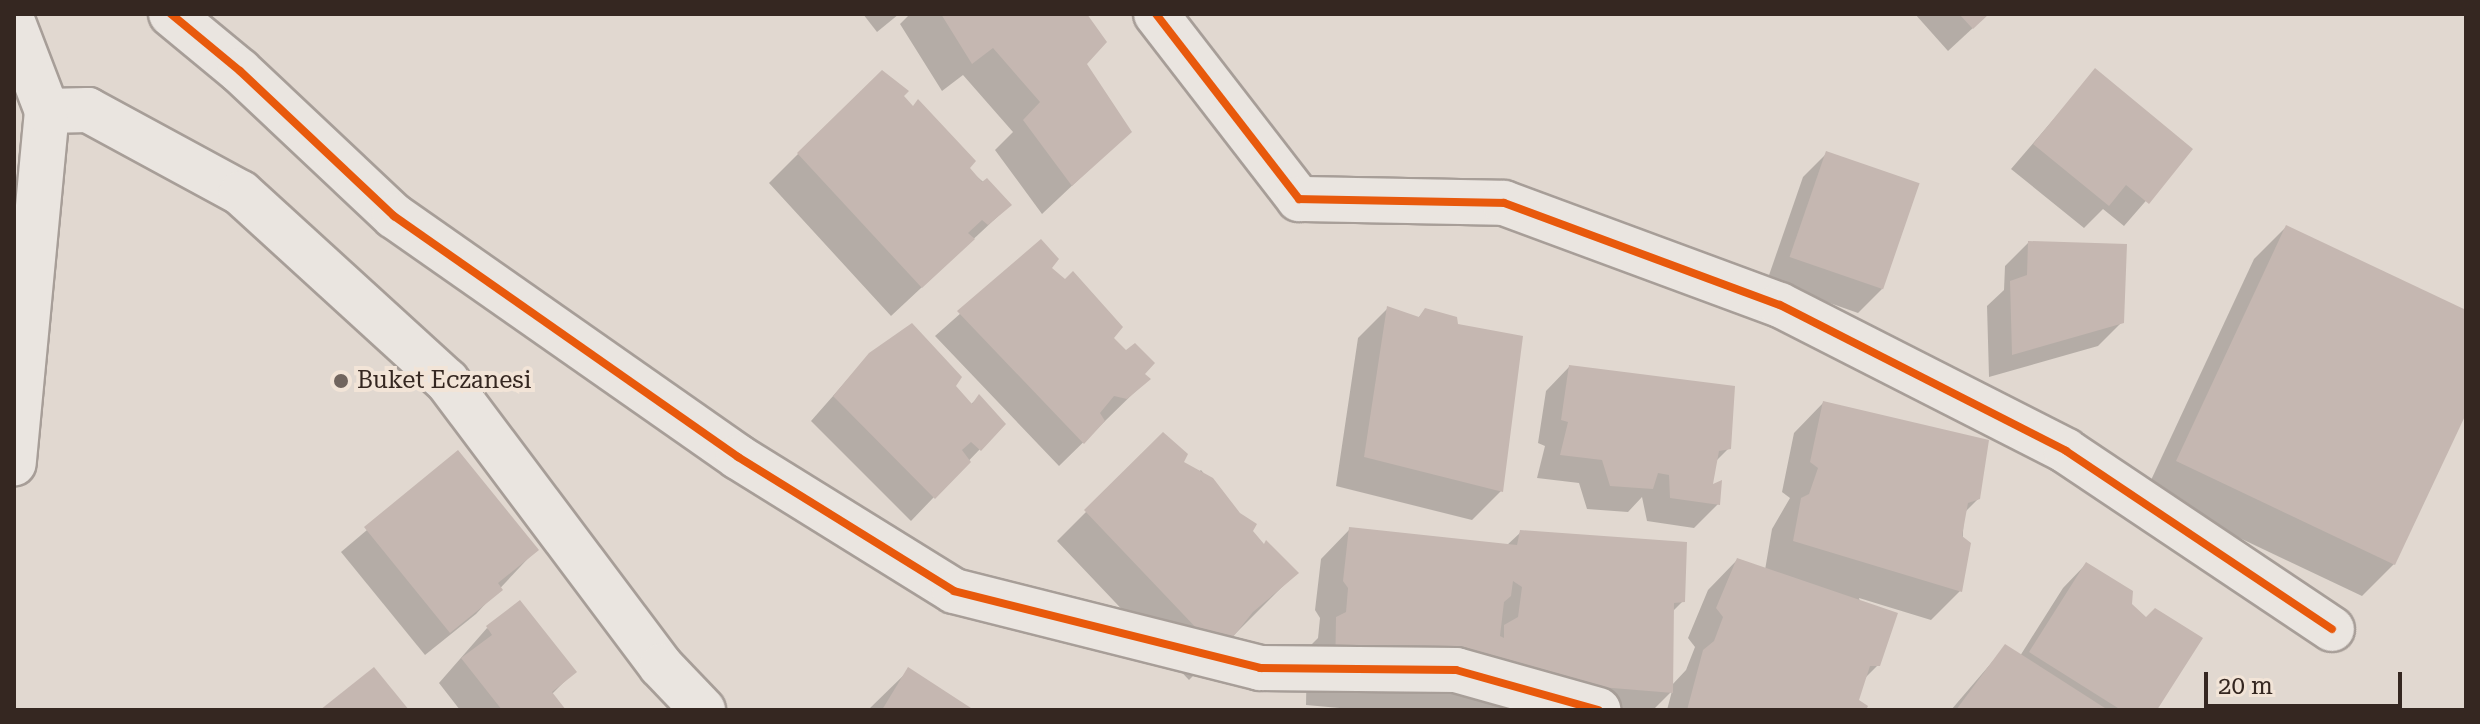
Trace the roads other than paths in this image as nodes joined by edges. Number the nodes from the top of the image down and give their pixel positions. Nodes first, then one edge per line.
1 (171, 14) edge
2 (1156, 14) edge
3 (16, 32) edge
4 (47, 111) junction
5 (14, 463) edge
6 (2332, 629) dead end
7 (703, 710) edge
8 (1598, 710) edge

1 - 8 street
2 - 6 street
3 - 4 street
4 - 5 street
4 - 7 street

